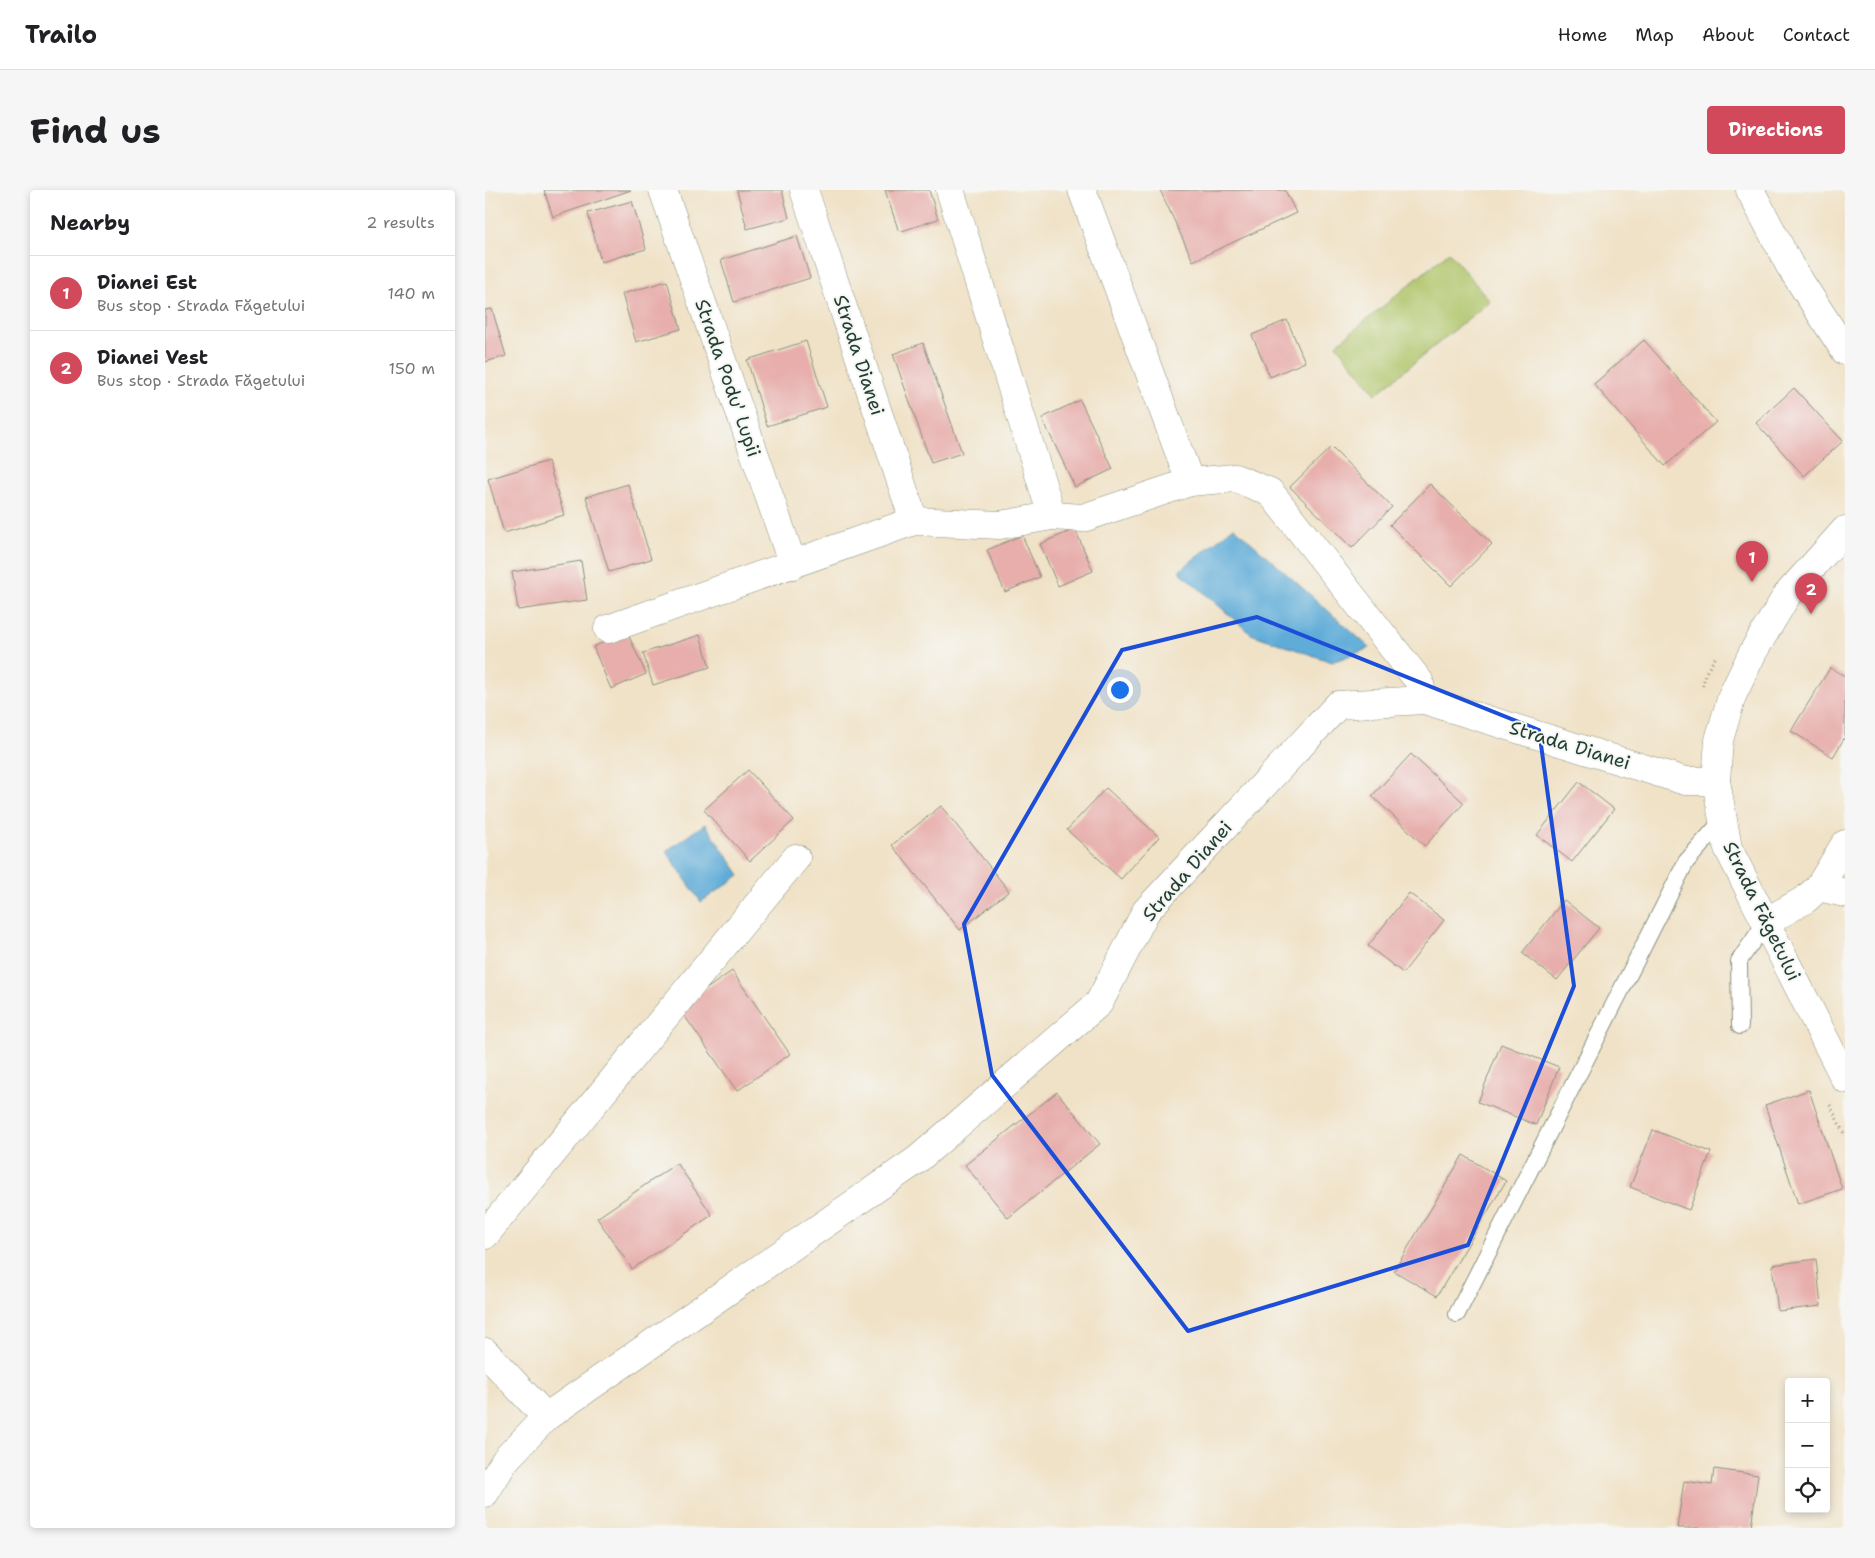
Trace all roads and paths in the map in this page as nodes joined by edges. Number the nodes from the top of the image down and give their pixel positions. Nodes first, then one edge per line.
1 (663, 190) edge
2 (804, 190) edge
3 (950, 190) edge
4 (1082, 190) edge
5 (1750, 190) edge
6 (1845, 351) edge
7 (1190, 482) junction
8 (1052, 516) junction
9 (914, 521) junction
10 (1845, 530) edge
11 (793, 566) junction
12 (608, 629) dead end
13 (1720, 651) dead end
14 (1701, 694) dead end
15 (1424, 700) junction
16 (1717, 781) junction
17 (1722, 821) junction
18 (1845, 844) edge
19 (796, 858) dead end
20 (1819, 887) junction
21 (1845, 893) edge
22 (1766, 922) junction
23 (1740, 1026) dead end
24 (1845, 1079) edge
25 (1829, 1101) dead end
26 (1845, 1136) edge
27 (485, 1235) edge
28 (1457, 1314) dead end
29 (485, 1352) edge
30 (546, 1417) junction
31 (485, 1494) edge

1 - 11 street, Strada Podu' Lupii
2 - 9 street, Strada Dianei
3 - 8 street
4 - 7 street
5 - 6 street
7 - 8 street
7 - 15 street
8 - 9 street
9 - 11 street
10 - 16 street, Strada Făgetului
11 - 12 street
13 - 14 path
15 - 16 street, Strada Dianei
15 - 30 street, Strada Dianei
16 - 17 street, Strada Făgetului
17 - 22 street, Strada Făgetului
17 - 28 lane
18 - 20 street
19 - 27 street
20 - 21 street
20 - 22 street
22 - 23 lane
22 - 24 street, Strada Făgetului
25 - 26 path
29 - 30 street
30 - 31 street, Strada Dianei

